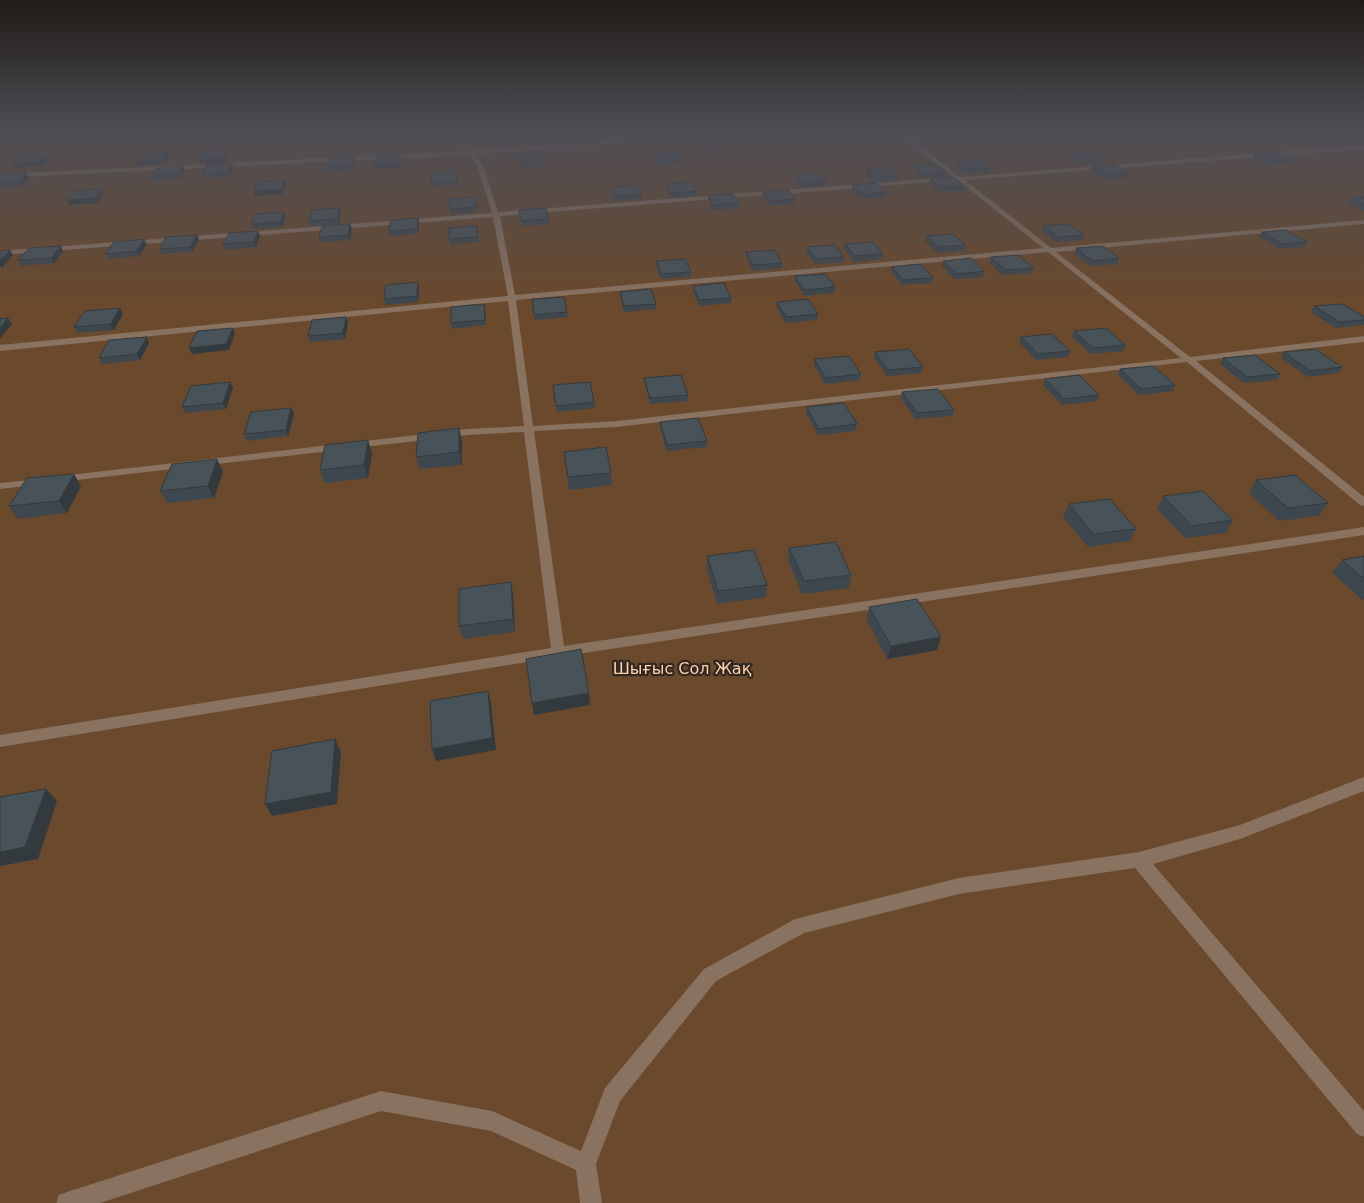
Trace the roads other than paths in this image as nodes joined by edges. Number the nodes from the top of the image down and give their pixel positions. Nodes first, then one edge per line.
1 (488, 188) edge
2 (838, 188) edge
3 (970, 188) edge
4 (496, 214) junction
5 (1364, 222) edge
6 (1049, 251) junction
7 (0, 253) edge
8 (512, 298) junction
9 (1364, 339) edge
10 (0, 348) edge
11 (1188, 359) junction
12 (530, 430) junction
13 (0, 486) edge
14 (1364, 503) edge
15 (1364, 531) edge
16 (558, 652) junction
17 (0, 741) edge
18 (1364, 784) edge
19 (1139, 860) junction
20 (1364, 1127) edge
21 (586, 1164) junction
22 (68, 1203) edge
23 (591, 1203) edge

1 - 4 street
2 - 4 street
3 - 6 street
4 - 7 street
4 - 8 street
5 - 6 street
6 - 8 street
6 - 11 street
8 - 10 street
8 - 12 street
9 - 11 street
11 - 12 street
11 - 14 street
12 - 13 street
12 - 16 street
15 - 16 street
16 - 17 street
18 - 19 street
19 - 20 street
19 - 21 street
21 - 22 street
21 - 23 street

